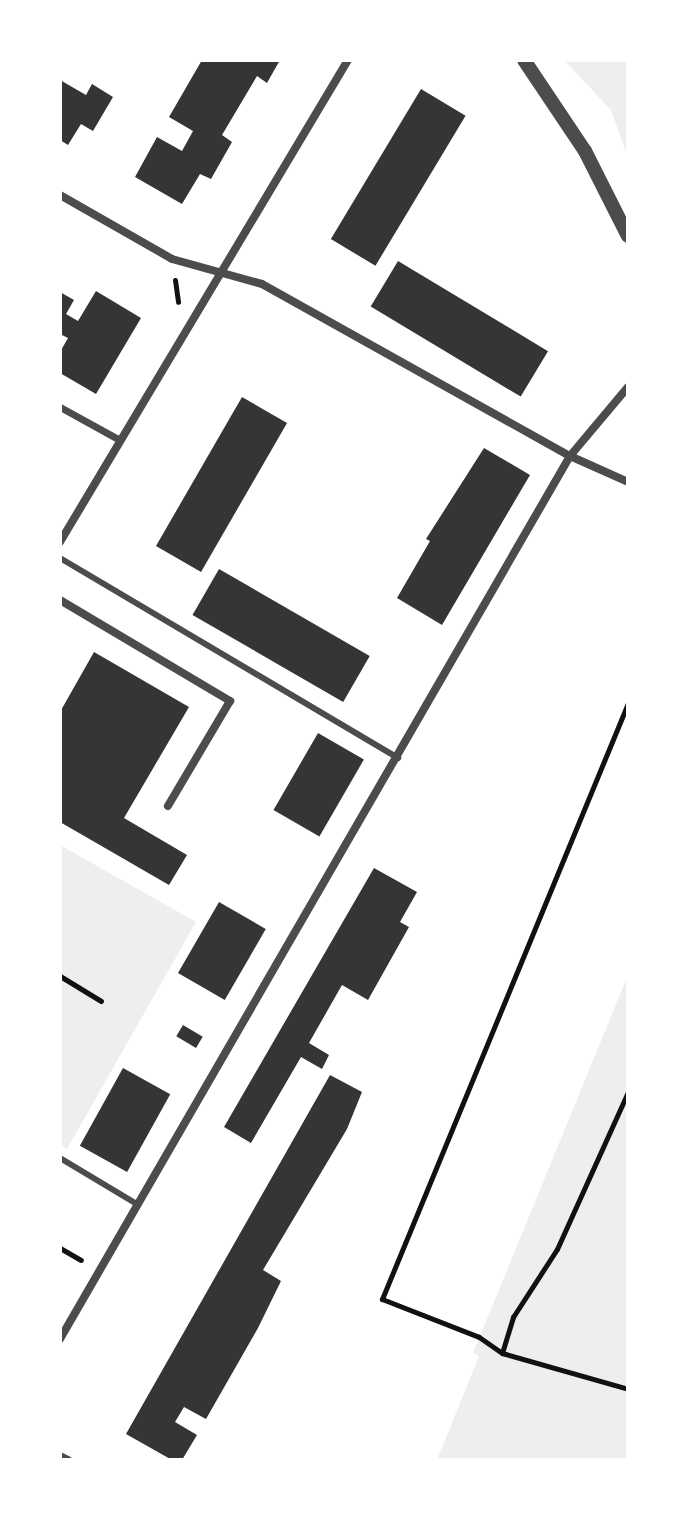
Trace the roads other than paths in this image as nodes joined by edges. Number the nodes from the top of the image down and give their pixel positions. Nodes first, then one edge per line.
1 (348, 60) edge
2 (524, 60) edge
3 (60, 195) edge
4 (628, 236) edge
5 (222, 273) junction
6 (628, 387) edge
7 (60, 407) edge
8 (118, 439) junction
9 (570, 456) junction
10 (628, 482) edge
11 (60, 542) edge
12 (60, 558) edge
13 (60, 600) edge
14 (398, 758) junction
15 (168, 806) dead end
16 (60, 1158) edge
17 (137, 1204) junction
18 (60, 1339) edge
19 (60, 1456) edge
20 (68, 1460) edge

1 - 5 street
2 - 4 street
3 - 5 street
5 - 8 street
5 - 9 street
6 - 9 street
7 - 8 street
8 - 11 street
9 - 10 street
9 - 14 street
12 - 14 lane
13 - 15 street
14 - 17 street
16 - 17 lane
17 - 18 street
19 - 20 street

